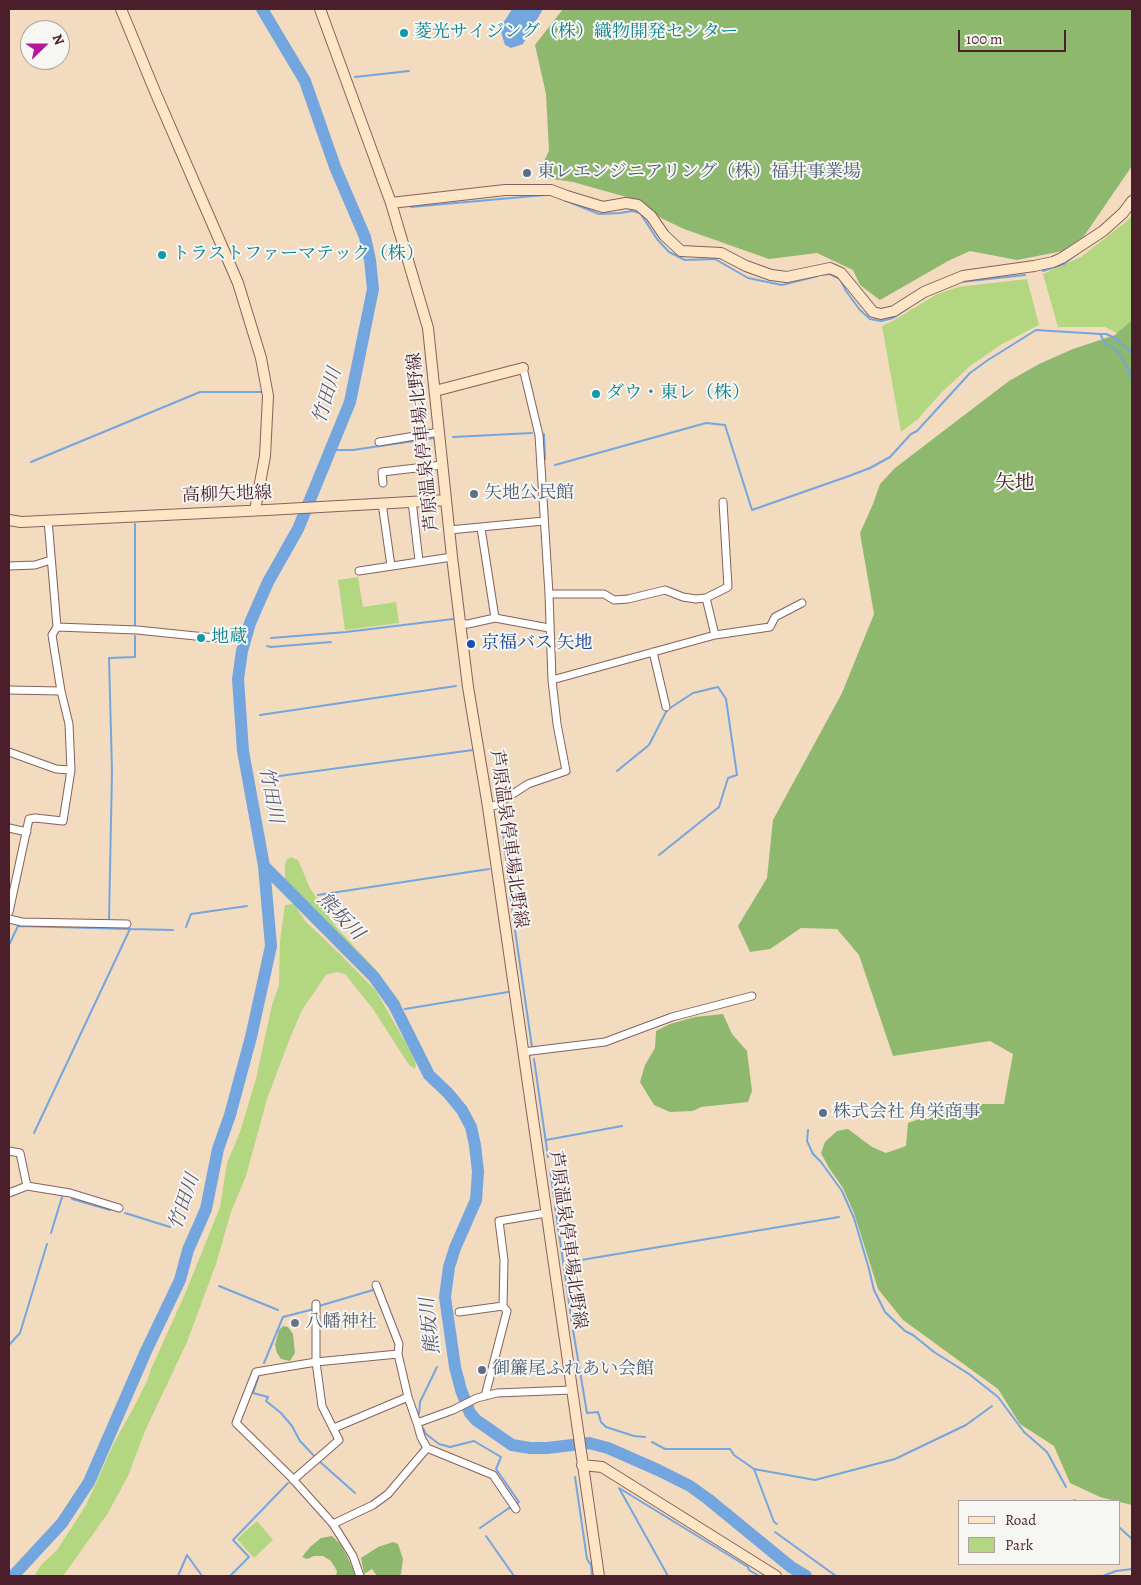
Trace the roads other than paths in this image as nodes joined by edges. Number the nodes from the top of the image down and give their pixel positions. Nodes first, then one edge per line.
1 (121, 9) edge
2 (320, 9) edge
3 (1132, 201) edge
4 (392, 203) junction
5 (523, 368) joint
6 (435, 391) junction
7 (439, 432) junction
8 (378, 442) dead end
9 (442, 465) junction
10 (383, 483) dead end
11 (446, 500) junction
12 (412, 502) junction
13 (723, 502) dead end
14 (382, 504) junction
15 (254, 510) junction
16 (9, 520) edge
17 (48, 520) junction
18 (544, 521) junction
19 (481, 528) junction
20 (449, 530) junction
21 (452, 557) junction
22 (51, 560) junction
23 (419, 561) junction
24 (9, 566) edge
25 (391, 566) junction
26 (360, 571) dead end
27 (549, 594) junction
28 (706, 598) junction
29 (802, 603) dead end
30 (495, 618) junction
31 (460, 624) junction
32 (57, 627) junction
33 (550, 628) junction
34 (715, 635) junction
35 (215, 638) dead end
36 (653, 652) junction
37 (552, 680) junction
38 (9, 690) edge
39 (61, 691) junction
40 (666, 707) dead end
41 (9, 752) edge
42 (71, 770) junction
43 (488, 807) junction
44 (9, 828) edge
45 (27, 832) junction
46 (9, 912) edge
47 (9, 919) edge
48 (127, 924) dead end
49 (752, 996) dead end
50 (523, 1052) junction
51 (9, 1151) edge
52 (27, 1186) junction
53 (9, 1193) edge
54 (119, 1208) dead end
55 (546, 1213) junction
56 (376, 1285) dead end
57 (316, 1304) dead end
58 (503, 1306) junction
59 (459, 1312) dead end
60 (398, 1354) junction
61 (316, 1362) junction
62 (572, 1390) junction
63 (485, 1396) junction
64 (408, 1398) junction
65 (417, 1423) junction
66 (334, 1428) junction
67 (427, 1448) junction
68 (582, 1465) junction
69 (293, 1480) junction
70 (516, 1509) dead end
71 (333, 1524) junction
72 (360, 1576) edge
73 (599, 1576) edge
74 (776, 1576) edge

1 - 15 main road
2 - 4 main road, 芦原温泉停車場北野線
3 - 4 main road
4 - 6 main road, 芦原温泉停車場北野線
5 - 6 main road
5 - 18 street
6 - 7 main road, 芦原温泉停車場北野線
7 - 8 street
7 - 9 main road, 芦原温泉停車場北野線
9 - 10 street
9 - 11 main road, 芦原温泉停車場北野線
11 - 12 main road, 高柳矢地線
11 - 20 main road, 芦原温泉停車場北野線
12 - 14 main road, 高柳矢地線
12 - 23 street
13 - 28 street
14 - 15 main road, 高柳矢地線
14 - 25 street
15 - 17 main road, 高柳矢地線
16 - 17 main road, 高柳矢地線
17 - 22 street
18 - 19 street
18 - 27 street
19 - 20 street
19 - 30 street
20 - 21 main road, 芦原温泉停車場北野線
21 - 23 street
21 - 31 main road, 芦原温泉停車場北野線
22 - 24 street
22 - 32 street
23 - 25 street
25 - 26 street
27 - 28 street
27 - 33 street
28 - 34 street
29 - 34 street
30 - 31 street
30 - 33 street
31 - 43 main road, 芦原温泉停車場北野線
32 - 35 street
32 - 39 street
33 - 37 street
34 - 36 street
36 - 37 street
36 - 40 street
37 - 43 street
38 - 39 street
39 - 42 street
41 - 42 street
42 - 45 street
43 - 50 main road, 芦原温泉停車場北野線
44 - 45 street
45 - 46 street
47 - 48 street
49 - 50 street
50 - 55 main road, 芦原温泉停車場北野線
51 - 52 street
52 - 53 street
52 - 54 street
55 - 58 street
55 - 62 main road, 芦原温泉停車場北野線
56 - 60 street
57 - 61 street
58 - 59 street
58 - 63 street
60 - 61 street
60 - 64 street
61 - 66 street
61 - 69 street
62 - 63 street
62 - 68 main road, 芦原温泉停車場北野線
63 - 65 street
64 - 65 street
64 - 66 street
65 - 67 street
66 - 69 street
67 - 70 street
67 - 71 street
68 - 73 main road, 芦原温泉停車場北野線
68 - 74 main road
69 - 71 street
71 - 72 street

